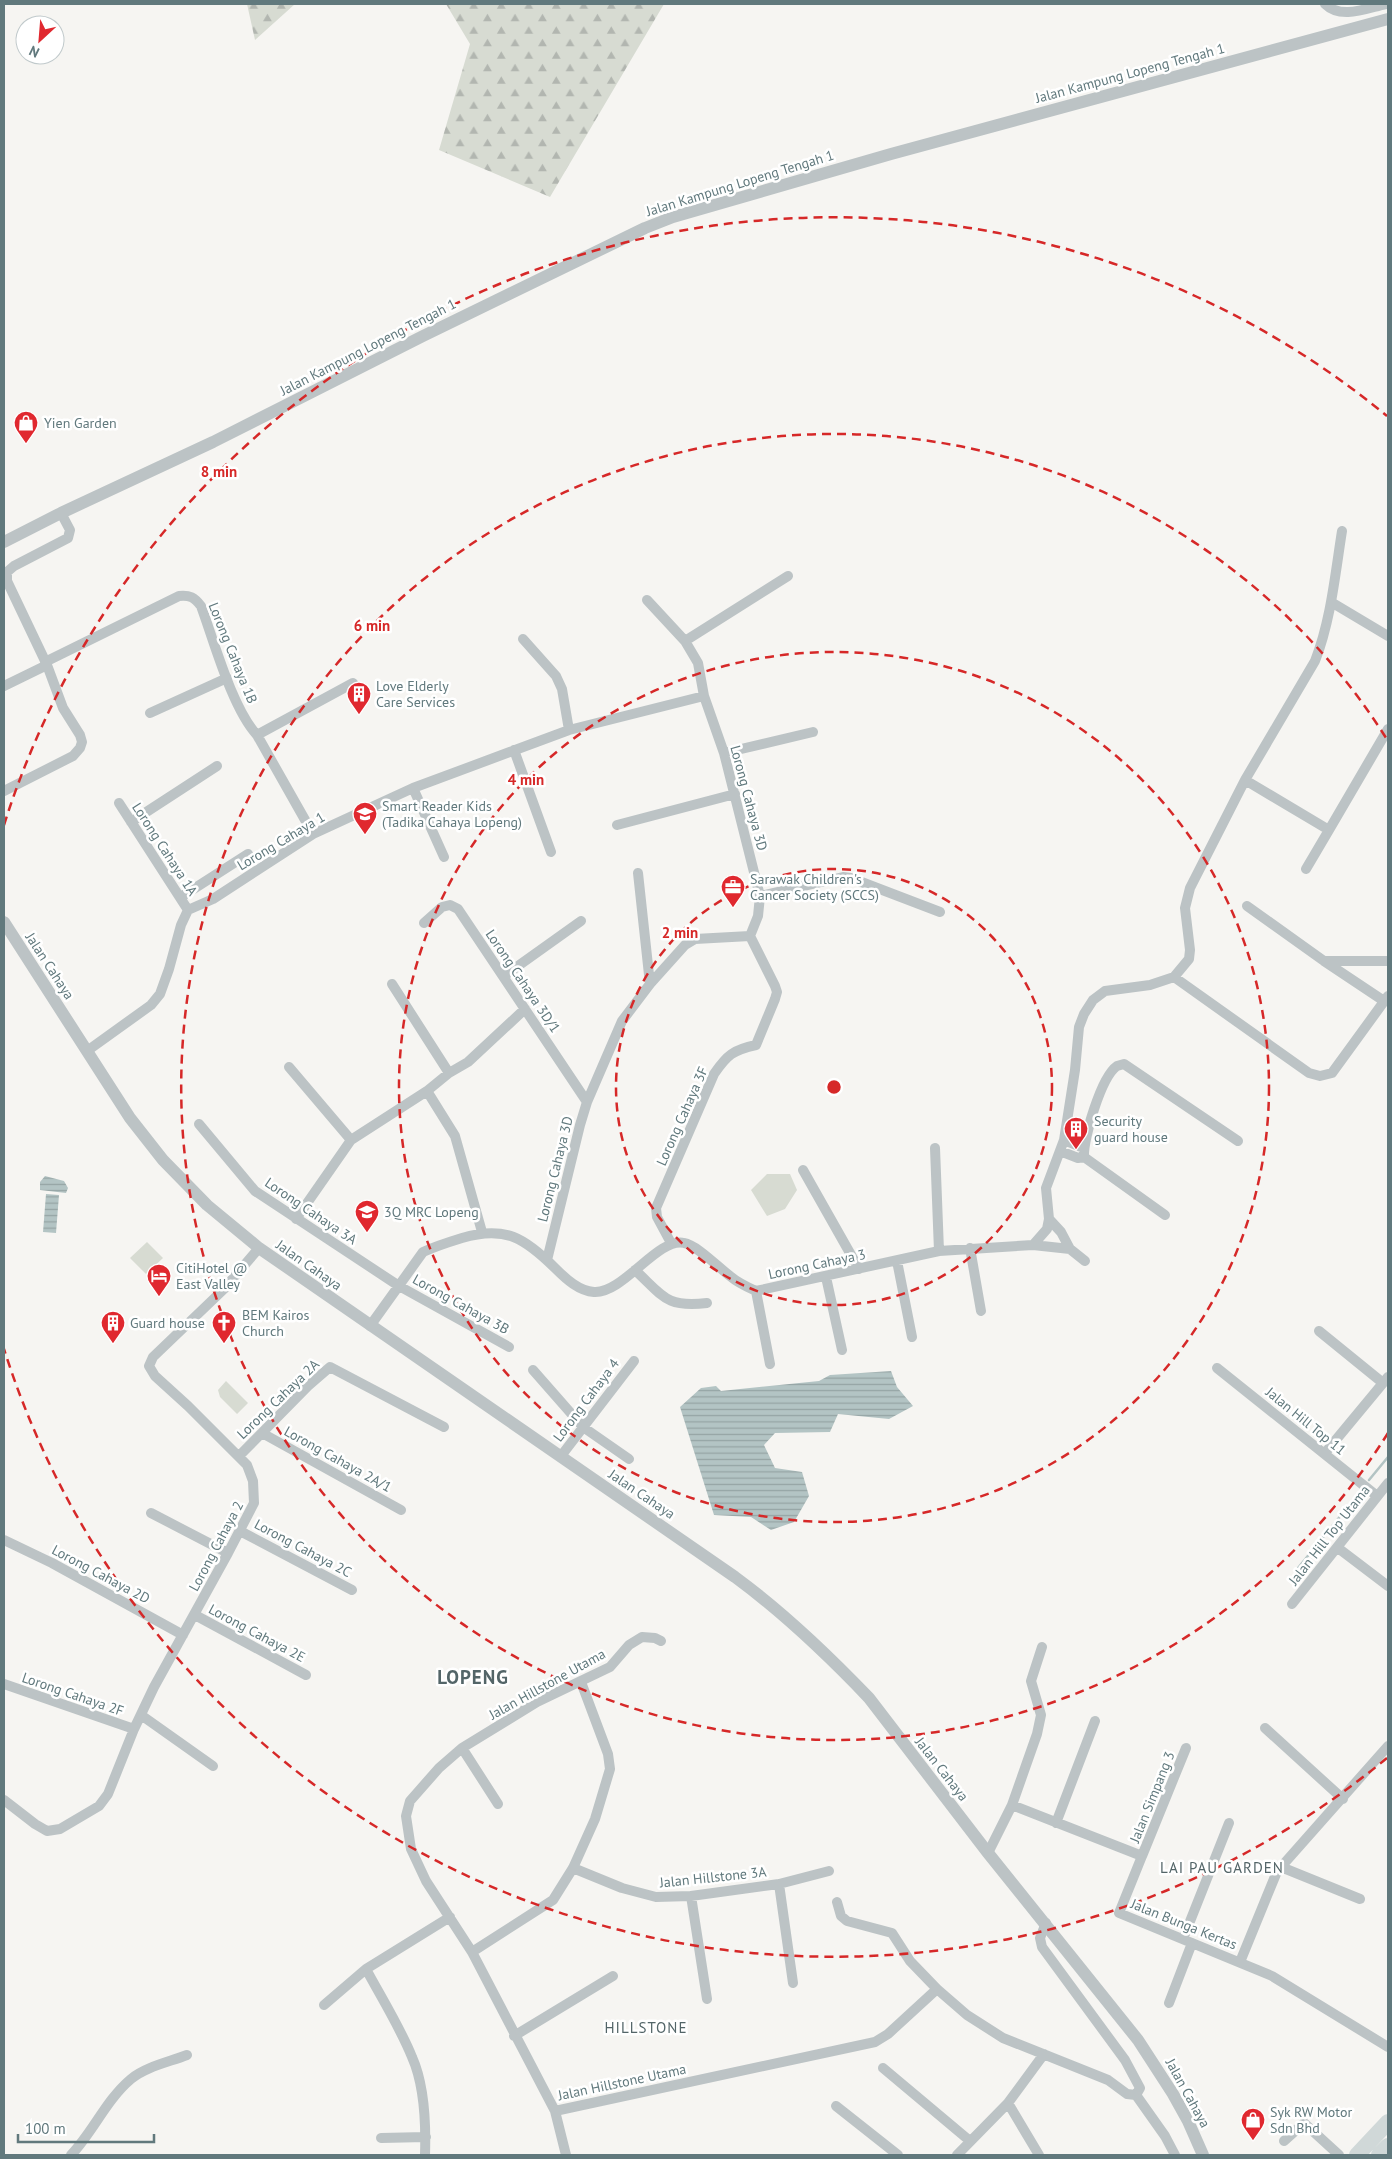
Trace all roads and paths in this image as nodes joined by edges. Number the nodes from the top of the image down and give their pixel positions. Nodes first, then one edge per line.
1 (1325, 4) edge
2 (1386, 4) edge
3 (1388, 19) edge
4 (61, 513) junction
5 (1342, 532) dead end
6 (4, 542) edge
7 (788, 576) dead end
8 (647, 600) dead end
9 (1331, 602) junction
10 (1388, 636) edge
11 (523, 639) dead end
12 (685, 641) junction
13 (46, 664) junction
14 (227, 678) junction
15 (352, 683) dead end
16 (4, 686) edge
17 (704, 696) junction
18 (150, 713) dead end
19 (569, 730) junction
20 (813, 732) dead end
21 (1387, 733) edge
22 (257, 734) junction
23 (514, 750) junction
24 (724, 753) junction
25 (217, 766) dead end
26 (1245, 780) junction
27 (414, 788) junction
28 (4, 791) edge
29 (735, 794) junction
30 (119, 803) dead end
31 (131, 822) junction
32 (617, 825) dead end
33 (1329, 830) junction
34 (313, 834) junction
35 (551, 852) dead end
36 (248, 854) dead end
37 (444, 857) dead end
38 (1306, 869) dead end
39 (638, 873) dead end
40 (760, 896) junction
41 (181, 897) junction
42 (1247, 906) dead end
43 (188, 910) junction
44 (940, 912) dead end
45 (4, 922) edge
46 (581, 922) dead end
47 (424, 923) dead end
48 (750, 936) junction
49 (1324, 961) junction
50 (1388, 961) edge
51 (504, 976) junction
52 (1174, 977) junction
53 (392, 984) dead end
54 (650, 984) junction
55 (1386, 998) edge
56 (525, 1009) junction
57 (87, 1050) junction
58 (289, 1067) dead end
59 (449, 1073) junction
60 (427, 1090) junction
61 (587, 1102) junction
62 (199, 1124) dead end
63 (351, 1140) junction
64 (1064, 1140) junction
65 (1238, 1142) dead end
66 (935, 1148) dead end
67 (1060, 1151) junction
68 (1084, 1153) junction
69 (803, 1170) dead end
70 (1165, 1215) dead end
71 (296, 1219) junction
72 (1049, 1219) junction
73 (482, 1232) junction
74 (671, 1243) junction
75 (1033, 1245) junction
76 (259, 1248) junction
77 (970, 1248) junction
78 (1070, 1249) junction
79 (939, 1251) junction
80 (547, 1260) junction
81 (897, 1261) junction
82 (1085, 1261) dead end
83 (859, 1269) junction
84 (635, 1270) junction
85 (826, 1277) junction
86 (399, 1286) junction
87 (756, 1291) junction
88 (706, 1303) dead end
89 (981, 1311) dead end
90 (370, 1326) junction
91 (1319, 1331) dead end
92 (912, 1337) dead end
93 (509, 1347) dead end
94 (842, 1350) dead end
95 (634, 1361) dead end
96 (770, 1364) dead end
97 (1217, 1368) dead end
98 (532, 1370) dead end
99 (1385, 1380) edge
100 (444, 1427) dead end
101 (583, 1427) junction
102 (262, 1433) junction
103 (1324, 1453) junction
104 (239, 1456) junction
105 (561, 1456) junction
106 (629, 1459) dead end
107 (1388, 1483) edge
108 (1377, 1496) junction
109 (401, 1510) dead end
110 (151, 1513) dead end
111 (240, 1531) junction
112 (4, 1540) edge
113 (1338, 1548) junction
114 (228, 1554) junction
115 (1388, 1586) edge
116 (352, 1590) dead end
117 (1292, 1604) dead end
118 (195, 1615) junction
119 (183, 1635) junction
120 (661, 1641) dead end
121 (1042, 1647) dead end
122 (306, 1675) dead end
123 (581, 1682) junction
124 (4, 1684) edge
125 (141, 1715) junction
126 (1095, 1721) dead end
127 (1265, 1728) dead end
128 (134, 1729) junction
129 (1388, 1746) edge
130 (462, 1748) junction
131 (1186, 1748) dead end
132 (214, 1766) dead end
133 (1343, 1799) junction
134 (4, 1800) edge
135 (498, 1804) dead end
136 (1012, 1805) junction
137 (1056, 1823) junction
138 (1229, 1823) dead end
139 (988, 1853) junction
140 (1142, 1856) junction
141 (1281, 1867) junction
142 (573, 1868) junction
143 (828, 1871) dead end
144 (780, 1884) junction
145 (691, 1896) junction
146 (1360, 1899) dead end
147 (837, 1902) dead end
148 (450, 1917) junction
149 (1046, 1923) junction
150 (1187, 1941) junction
151 (472, 1952) junction
152 (1240, 1962) junction
153 (366, 1969) junction
154 (613, 1976) dead end
155 (793, 1983) dead end
156 (937, 1989) junction
157 (707, 1999) dead end
158 (1169, 2003) dead end
159 (324, 2005) dead end
160 (514, 2036) junction
161 (1388, 2047) edge
162 (1044, 2054) junction
163 (187, 2055) dead end
164 (883, 2068) dead end
165 (1136, 2096) junction
166 (1008, 2103) junction
167 (836, 2106) dead end
168 (554, 2111) junction
169 (1388, 2122) edge
170 (426, 2137) junction
171 (381, 2138) dead end
172 (970, 2141) junction
173 (1284, 2141) dead end
174 (1388, 2146) edge
175 (71, 2155) edge
176 (425, 2155) edge
177 (566, 2155) edge
178 (898, 2155) edge
179 (957, 2155) edge
180 (1039, 2155) edge
181 (1175, 2155) edge
182 (1203, 2155) edge
183 (1339, 2155) edge
184 (1357, 2155) edge
185 (1380, 2155) edge

1 - 2 street
3 - 4 street, Jalan Kampung Lopeng Tengah 1
4 - 6 street, Jalan Kampung Lopeng Tengah 1
4 - 13 street
5 - 9 street
7 - 12 street
8 - 12 street, Lorong Cahaya 3D
9 - 10 street
9 - 26 street
11 - 19 street
12 - 17 street, Lorong Cahaya 3D
13 - 14 street, Lorong Cahaya 1B
13 - 16 street
13 - 28 street
14 - 18 street
14 - 22 street, Lorong Cahaya 1B
15 - 22 street
17 - 19 street, Lorong Cahaya 1
17 - 24 street, Lorong Cahaya 3D
19 - 23 street, Lorong Cahaya 1
20 - 24 street
21 - 33 street
22 - 34 street, Lorong Cahaya 1B
23 - 27 street, Lorong Cahaya 1
23 - 35 street
24 - 29 street, Lorong Cahaya 3D
25 - 31 street
26 - 33 street
26 - 52 street
27 - 34 street, Lorong Cahaya 1
27 - 37 street
29 - 32 street
29 - 40 street, Lorong Cahaya 3D
30 - 31 street, Lorong Cahaya 1A
31 - 41 street, Lorong Cahaya 1A
33 - 38 street
34 - 43 street, Lorong Cahaya 1
36 - 41 street
39 - 54 street
40 - 44 street
40 - 48 street, Lorong Cahaya 3D
41 - 43 street, Lorong Cahaya 1A
42 - 49 street
43 - 57 street
45 - 57 street, Jalan Cahaya
46 - 51 street
47 - 51 street, Lorong Cahaya 3D/1
48 - 54 street, Lorong Cahaya 3D
48 - 74 street, Lorong Cahaya 3F
49 - 50 street
49 - 55 street
51 - 56 street, Lorong Cahaya 3D/1
52 - 55 street
52 - 64 street
53 - 59 street
54 - 61 street, Lorong Cahaya 3D
56 - 59 street
56 - 61 street, Lorong Cahaya 3D/1
57 - 76 street, Jalan Cahaya
58 - 63 street
59 - 60 street
60 - 63 street
60 - 73 street
61 - 80 street, Lorong Cahaya 3D
62 - 71 street, Lorong Cahaya 3A
63 - 71 street
64 - 67 street
64 - 68 street
65 - 68 street
66 - 79 street
67 - 68 street
67 - 72 street
68 - 70 street
69 - 83 street
71 - 86 street, Lorong Cahaya 3A
72 - 75 street
72 - 78 street
73 - 80 street
73 - 86 street
74 - 84 street
74 - 87 street, Lorong Cahaya 3
75 - 77 street, Lorong Cahaya 3
75 - 78 street, Lorong Cahaya 3
76 - 90 street, Jalan Cahaya
76 - 104 street, Lorong Cahaya 2
77 - 79 street, Lorong Cahaya 3
77 - 89 street
78 - 82 street
79 - 81 street, Lorong Cahaya 3
80 - 84 street
81 - 83 street, Lorong Cahaya 3
81 - 92 street
83 - 85 street, Lorong Cahaya 3
84 - 88 street
85 - 87 street, Lorong Cahaya 3
85 - 94 street
86 - 90 street
86 - 93 street, Lorong Cahaya 3B
87 - 96 street
90 - 105 street, Jalan Cahaya
91 - 99 street
95 - 101 street, Lorong Cahaya 4
97 - 103 street, Jalan Hill Top 11
98 - 101 street
99 - 103 street
100 - 102 street, Lorong Cahaya 2A
101 - 105 street, Lorong Cahaya 4
101 - 106 street
102 - 104 street, Lorong Cahaya 2A
102 - 109 street, Lorong Cahaya 2A/1
103 - 108 street, Jalan Hill Top 11
104 - 111 street, Lorong Cahaya 2
105 - 139 street, Jalan Cahaya
107 - 108 street, Jalan Hill Top Utama
108 - 113 street, Jalan Hill Top Utama
110 - 114 street
111 - 114 street, Lorong Cahaya 2
111 - 116 street, Lorong Cahaya 2C
112 - 119 street, Lorong Cahaya 2D
113 - 115 street
113 - 117 street, Jalan Hill Top Utama
114 - 118 street, Lorong Cahaya 2
118 - 119 street, Lorong Cahaya 2
118 - 122 street, Lorong Cahaya 2E
119 - 125 street, Lorong Cahaya 2
120 - 123 street, Jalan Hillstone Utama
121 - 136 street
123 - 130 street, Jalan Hillstone Utama
123 - 142 street
124 - 128 street, Lorong Cahaya 2F
125 - 128 street, Lorong Cahaya 2
125 - 132 street
126 - 137 street
127 - 133 street
128 - 134 street, Lorong Cahaya 2
129 - 133 street
130 - 135 street
130 - 148 street, Jalan Hillstone Utama
131 - 140 street, Jalan Simpang 3
133 - 141 street
136 - 137 street
136 - 139 street
137 - 140 street
138 - 150 street
139 - 149 street, Jalan Cahaya
140 - 150 street, Jalan Bunga Kertas
141 - 146 street
141 - 152 street
142 - 145 street, Jalan Hillstone 3A
142 - 151 street
143 - 144 street, Jalan Hillstone 3A
144 - 145 street, Jalan Hillstone 3A
144 - 155 street
145 - 157 street
147 - 156 street
148 - 151 street, Jalan Hillstone Utama
148 - 153 street
149 - 165 street
149 - 182 street, Jalan Cahaya
150 - 152 street, Jalan Bunga Kertas
150 - 158 street
151 - 160 street, Jalan Hillstone Utama
152 - 161 street, Jalan Bunga Kertas
153 - 159 street
153 - 170 street
154 - 160 street
156 - 162 street
156 - 168 street, Jalan Hillstone Utama
160 - 168 street, Jalan Hillstone Utama
162 - 165 street
162 - 166 street
163 - 175 street
164 - 172 street
165 - 181 street
166 - 172 street
166 - 180 street
167 - 178 street
168 - 177 street
169 - 184 highway
170 - 171 street
170 - 176 street
172 - 179 street
173 - 183 street
174 - 185 highway

